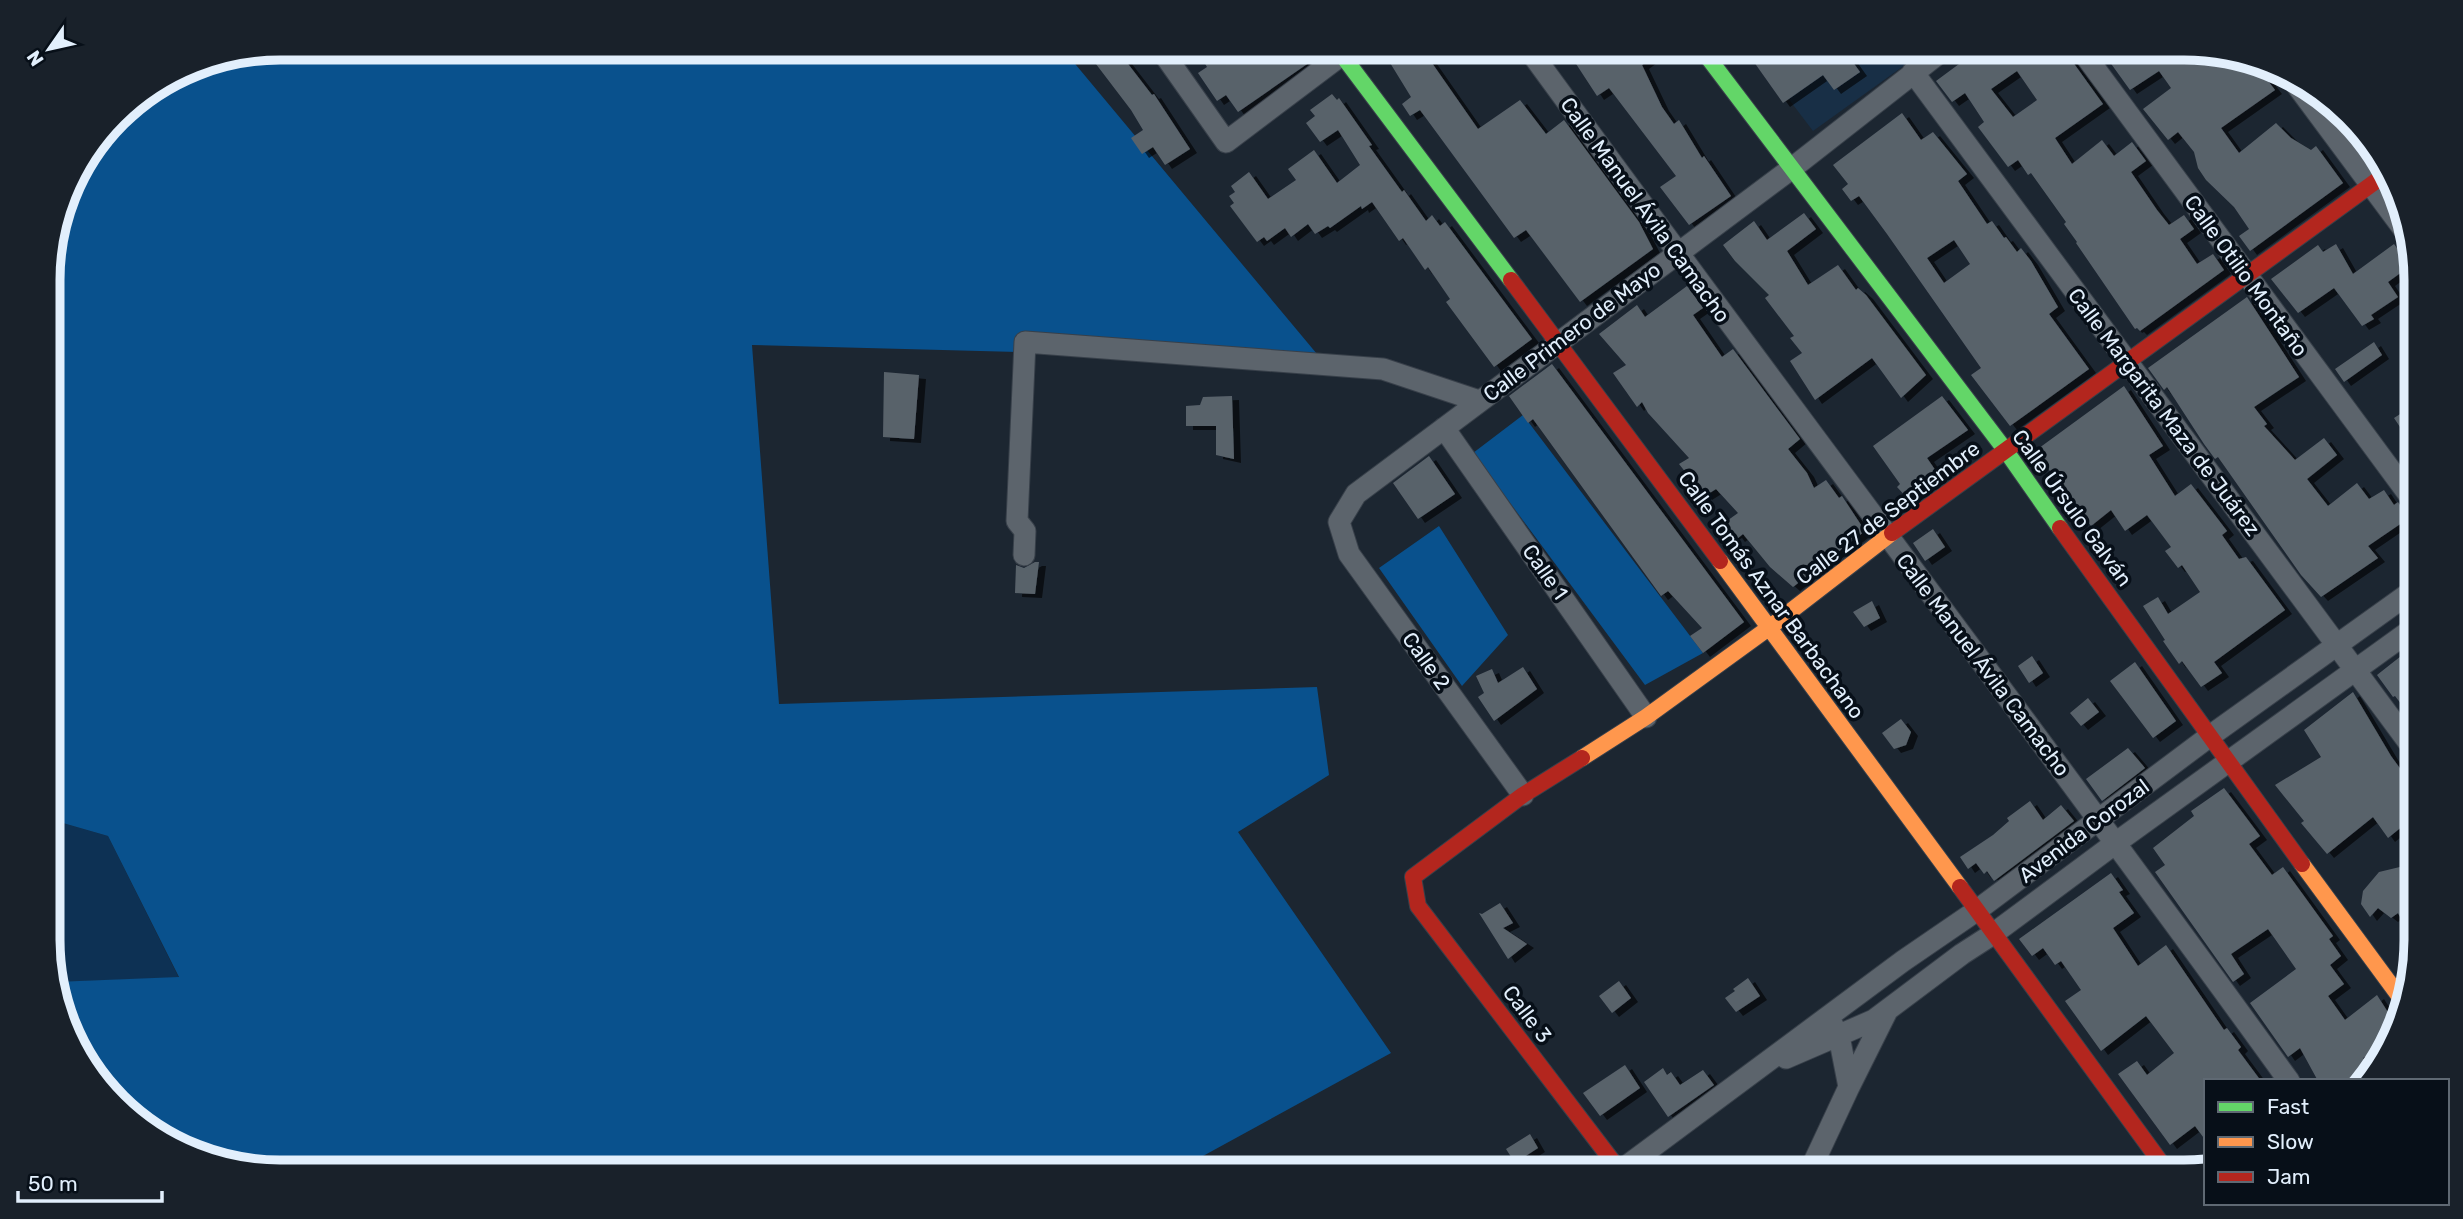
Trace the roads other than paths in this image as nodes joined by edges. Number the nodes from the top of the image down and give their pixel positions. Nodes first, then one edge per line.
1 (1168, 60) edge
2 (1330, 60) edge
3 (1350, 60) edge
4 (1536, 60) edge
5 (1710, 60) edge
6 (1929, 60) edge
7 (2089, 60) edge
8 (1913, 72) junction
9 (2311, 101) edge
10 (1791, 169) junction
11 (2377, 180) edge
12 (2389, 201) edge
13 (1677, 254) junction
14 (2246, 276) junction
15 (1557, 344) junction
16 (2127, 362) junction
17 (1479, 401) junction
18 (1444, 428) junction
19 (2006, 451) junction
20 (2404, 489) edge
21 (1339, 522) joint
22 (1888, 537) junction
23 (1024, 555) dead end
24 (2404, 597) edge
25 (1770, 627) junction
26 (2404, 635) edge
27 (2337, 646) junction
28 (2356, 670) junction
29 (1646, 717) junction
30 (2210, 736) junction
31 (2404, 736) edge
32 (2227, 762) junction
33 (1524, 795) junction
34 (2100, 820) junction
35 (2117, 842) junction
36 (1413, 877) joint
37 (1976, 911) junction
38 (1993, 934) junction
39 (2396, 992) edge
40 (1888, 1010) junction
41 (1828, 1016) junction
42 (1839, 1036) junction
43 (1752, 1073) junction
44 (2288, 1079) edge
45 (1849, 1087) junction
46 (1611, 1159) edge
47 (1636, 1159) edge
48 (1815, 1159) edge
49 (2158, 1159) edge

1 - 2 street
3 - 15 street, Calle Tomás Aznar Barbachano
4 - 13 street, Calle Manuel Ávila Camacho
5 - 10 street, Calle Úrsulo Galván
6 - 8 street, Calle Primero de Mayo
7 - 14 street, Calle Otilio Montaño
8 - 10 street, Calle Primero de Mayo
8 - 16 street, Calle Margarita Maza de Juárez
9 - 11 street
10 - 13 street, Calle Primero de Mayo
10 - 19 street, Calle Úrsulo Galván
11 - 12 street
11 - 14 street, Calle 27 de Septiembre
13 - 15 street, Calle Primero de Mayo
13 - 22 street, Calle Manuel Ávila Camacho
14 - 16 street, Calle 27 de Septiembre
14 - 20 street, Calle Otilio Montaño
15 - 17 street, Calle Primero de Mayo
15 - 25 street, Calle Tomás Aznar Barbachano
16 - 19 street, Calle 27 de Septiembre
16 - 27 street, Calle Margarita Maza de Juárez
17 - 18 street, Calle Primero de Mayo
17 - 23 street
18 - 21 street, Calle Primero de Mayo
18 - 29 street, Calle 1
19 - 22 street, Calle 27 de Septiembre
19 - 30 street, Calle Úrsulo Galván
21 - 33 street, Calle 2
22 - 25 street, Calle 27 de Septiembre
22 - 34 street, Calle Manuel Ávila Camacho
24 - 27 street, Avenida Corozal
25 - 29 street, Calle 27 de Septiembre
25 - 37 street, Calle Tomás Aznar Barbachano
26 - 28 street, Avenida Corozal
27 - 28 street, Calle Margarita Maza de Juárez
27 - 30 street, Avenida Corozal
28 - 31 street, Calle Margarita Maza de Juárez
28 - 32 street, Avenida Corozal
29 - 33 street, Calle 27 de Septiembre
30 - 32 street, Calle Úrsulo Galván
30 - 34 street, Avenida Corozal
32 - 35 street, Avenida Corozal
32 - 39 street, Calle Úrsulo Galván
33 - 36 street, Calle 27 de Septiembre
34 - 35 street, Calle Manuel Ávila Camacho
34 - 37 street, Avenida Corozal
35 - 38 street, Avenida Corozal
35 - 44 street, Calle Manuel Ávila Camacho
36 - 46 street, Calle 3
37 - 38 street, Calle Tomás Aznar Barbachano
37 - 41 street, Avenida Corozal
38 - 40 street, Avenida Corozal
38 - 49 street, Calle Tomás Aznar Barbachano
40 - 42 street, Avenida Corozal
40 - 45 street
41 - 42 street
41 - 43 street, Avenida Corozal
42 - 43 street, Avenida Corozal
42 - 45 street
43 - 47 street, Avenida Corozal
45 - 48 street

